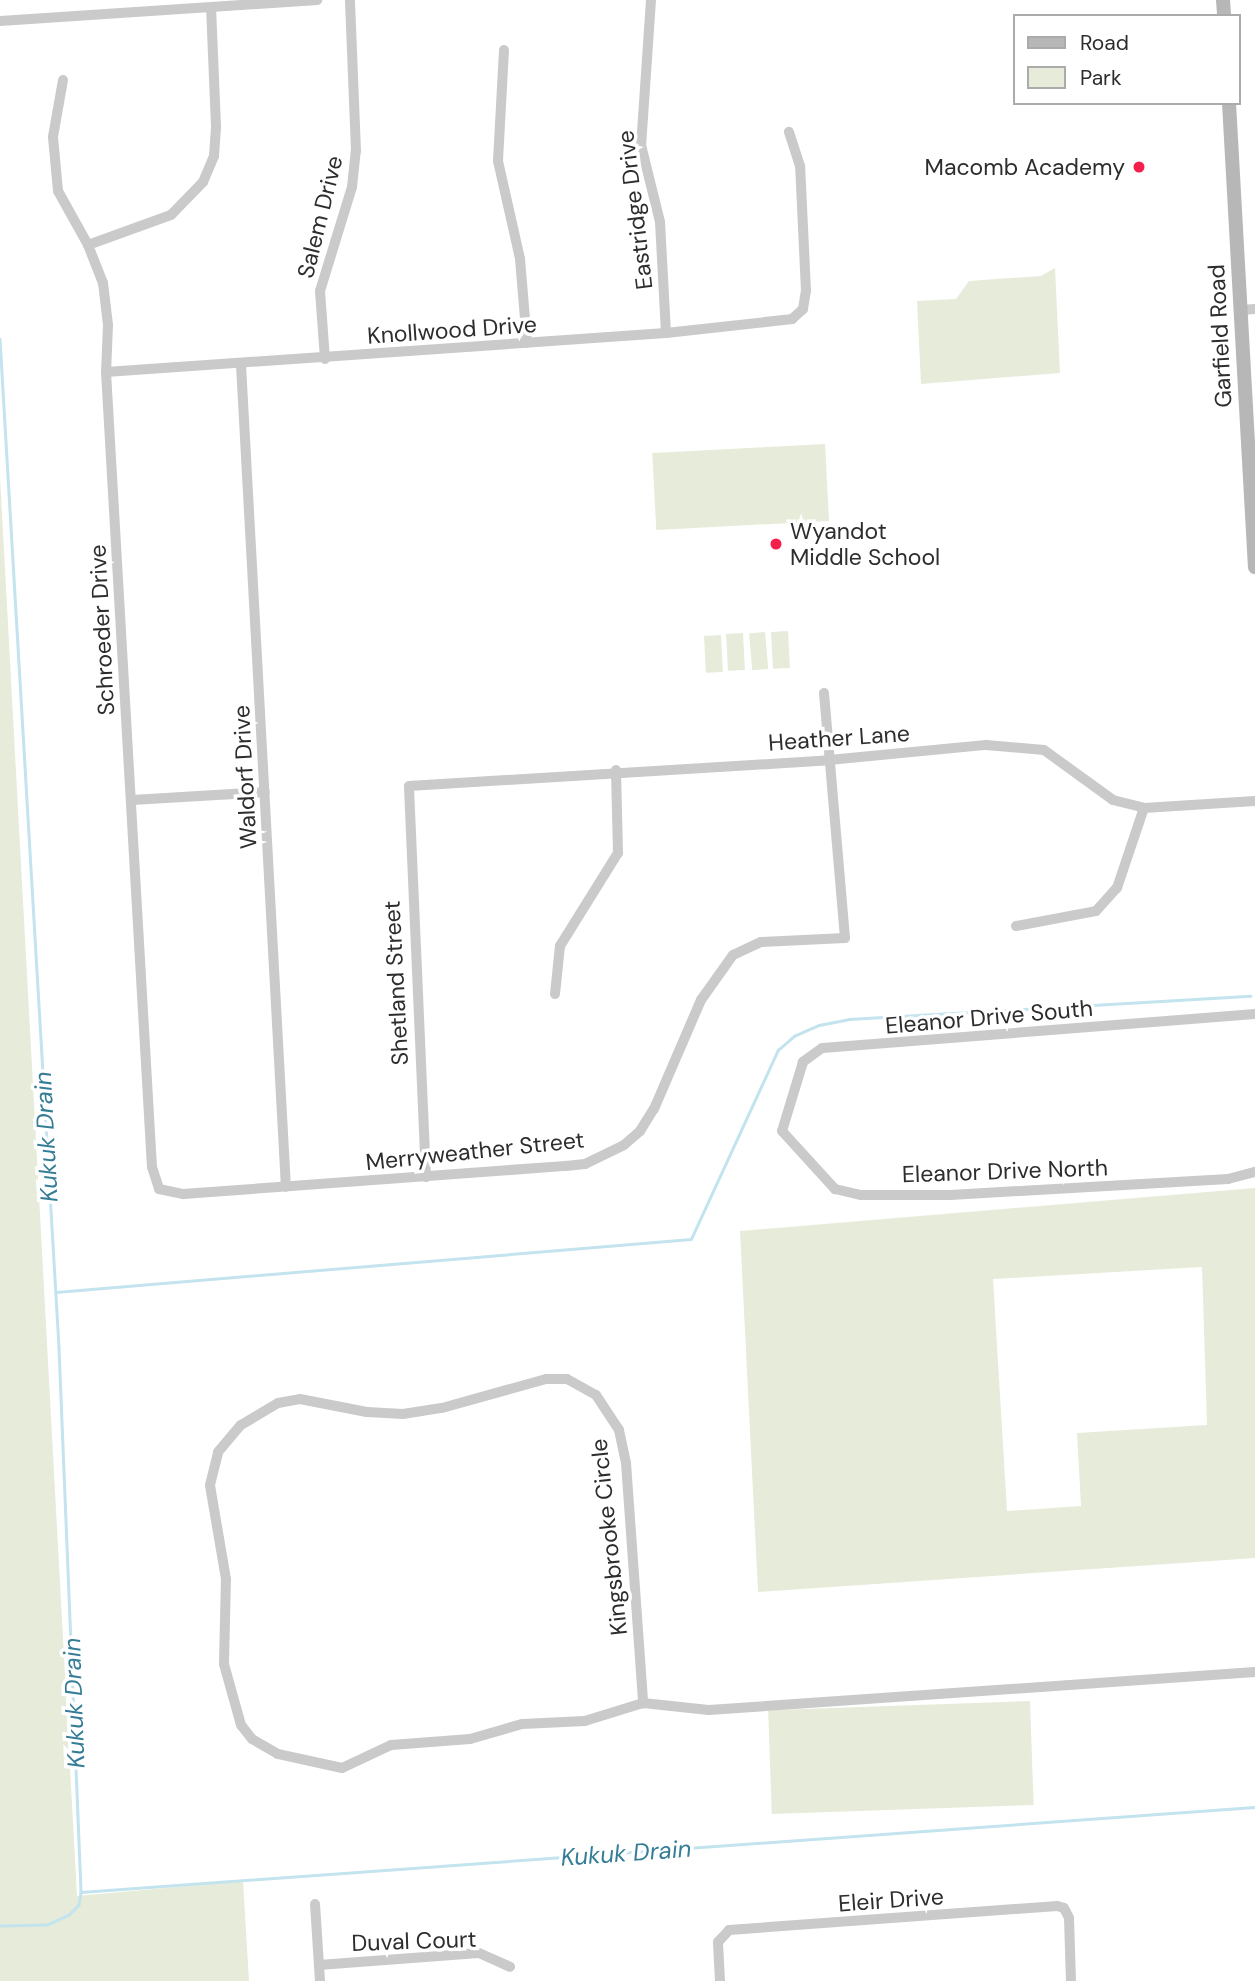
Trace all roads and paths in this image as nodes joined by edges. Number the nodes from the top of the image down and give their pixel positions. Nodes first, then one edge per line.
1 (317, 0) edge
2 (350, 0) edge
3 (650, 0) edge
4 (211, 9) junction
5 (0, 22) edge
6 (503, 50) dead end
7 (63, 80) dead end
8 (1229, 105) edge
9 (789, 132) dead end
10 (88, 244) junction
11 (1248, 310) edge
12 (666, 333) junction
13 (527, 343) junction
14 (325, 359) junction
15 (241, 365) junction
16 (106, 372) junction
17 (1255, 567) edge
18 (824, 693) dead end
19 (829, 760) junction
20 (616, 771) junction
21 (408, 786) joint
22 (265, 792) junction
23 (132, 800) junction
24 (1255, 801) edge
25 (1144, 808) junction
26 (1016, 926) dead end
27 (555, 994) dead end
28 (1255, 1014) edge
29 (782, 1131) joint
30 (1255, 1172) edge
31 (426, 1177) junction
32 (286, 1187) junction
33 (159, 1189) joint
34 (1255, 1672) edge
35 (643, 1703) junction
36 (315, 1904) dead end
37 (319, 1965) junction
38 (510, 1967) dead end
39 (320, 1981) edge
40 (720, 1981) edge
41 (1071, 1981) edge

1 - 4 street
2 - 14 street, Salem Drive
3 - 12 street, Eastridge Drive
4 - 5 street
4 - 10 street
6 - 13 street
7 - 10 street, Schroeder Drive
8 - 11 main road, Garfield Road
9 - 12 street, Knollwood Drive
10 - 16 street, Schroeder Drive
11 - 17 main road, Garfield Road
12 - 13 street, Knollwood Drive
13 - 14 street, Knollwood Drive
14 - 15 street, Knollwood Drive
15 - 16 street, Knollwood Drive
15 - 22 street, Waldorf Drive
16 - 23 street, Schroeder Drive
18 - 19 street
19 - 20 street, Heather Lane
19 - 25 street, Heather Lane
19 - 31 street, Merryweather Street
20 - 21 street, Heather Lane
20 - 27 street
21 - 31 street, Shetland Street
22 - 23 street
22 - 32 street, Waldorf Drive
23 - 33 street, Schroeder Drive
24 - 25 street, Heather Lane
25 - 26 street
28 - 29 street, Eleanor Drive South
29 - 30 street, Eleanor Drive North
31 - 32 street, Merryweather Street
32 - 33 street, Merryweather Street
34 - 35 street
35 - 35 street, Kingsbrooke Circle
36 - 37 street
37 - 38 street, Duval Court
37 - 39 street
40 - 41 street, Eleir Drive

